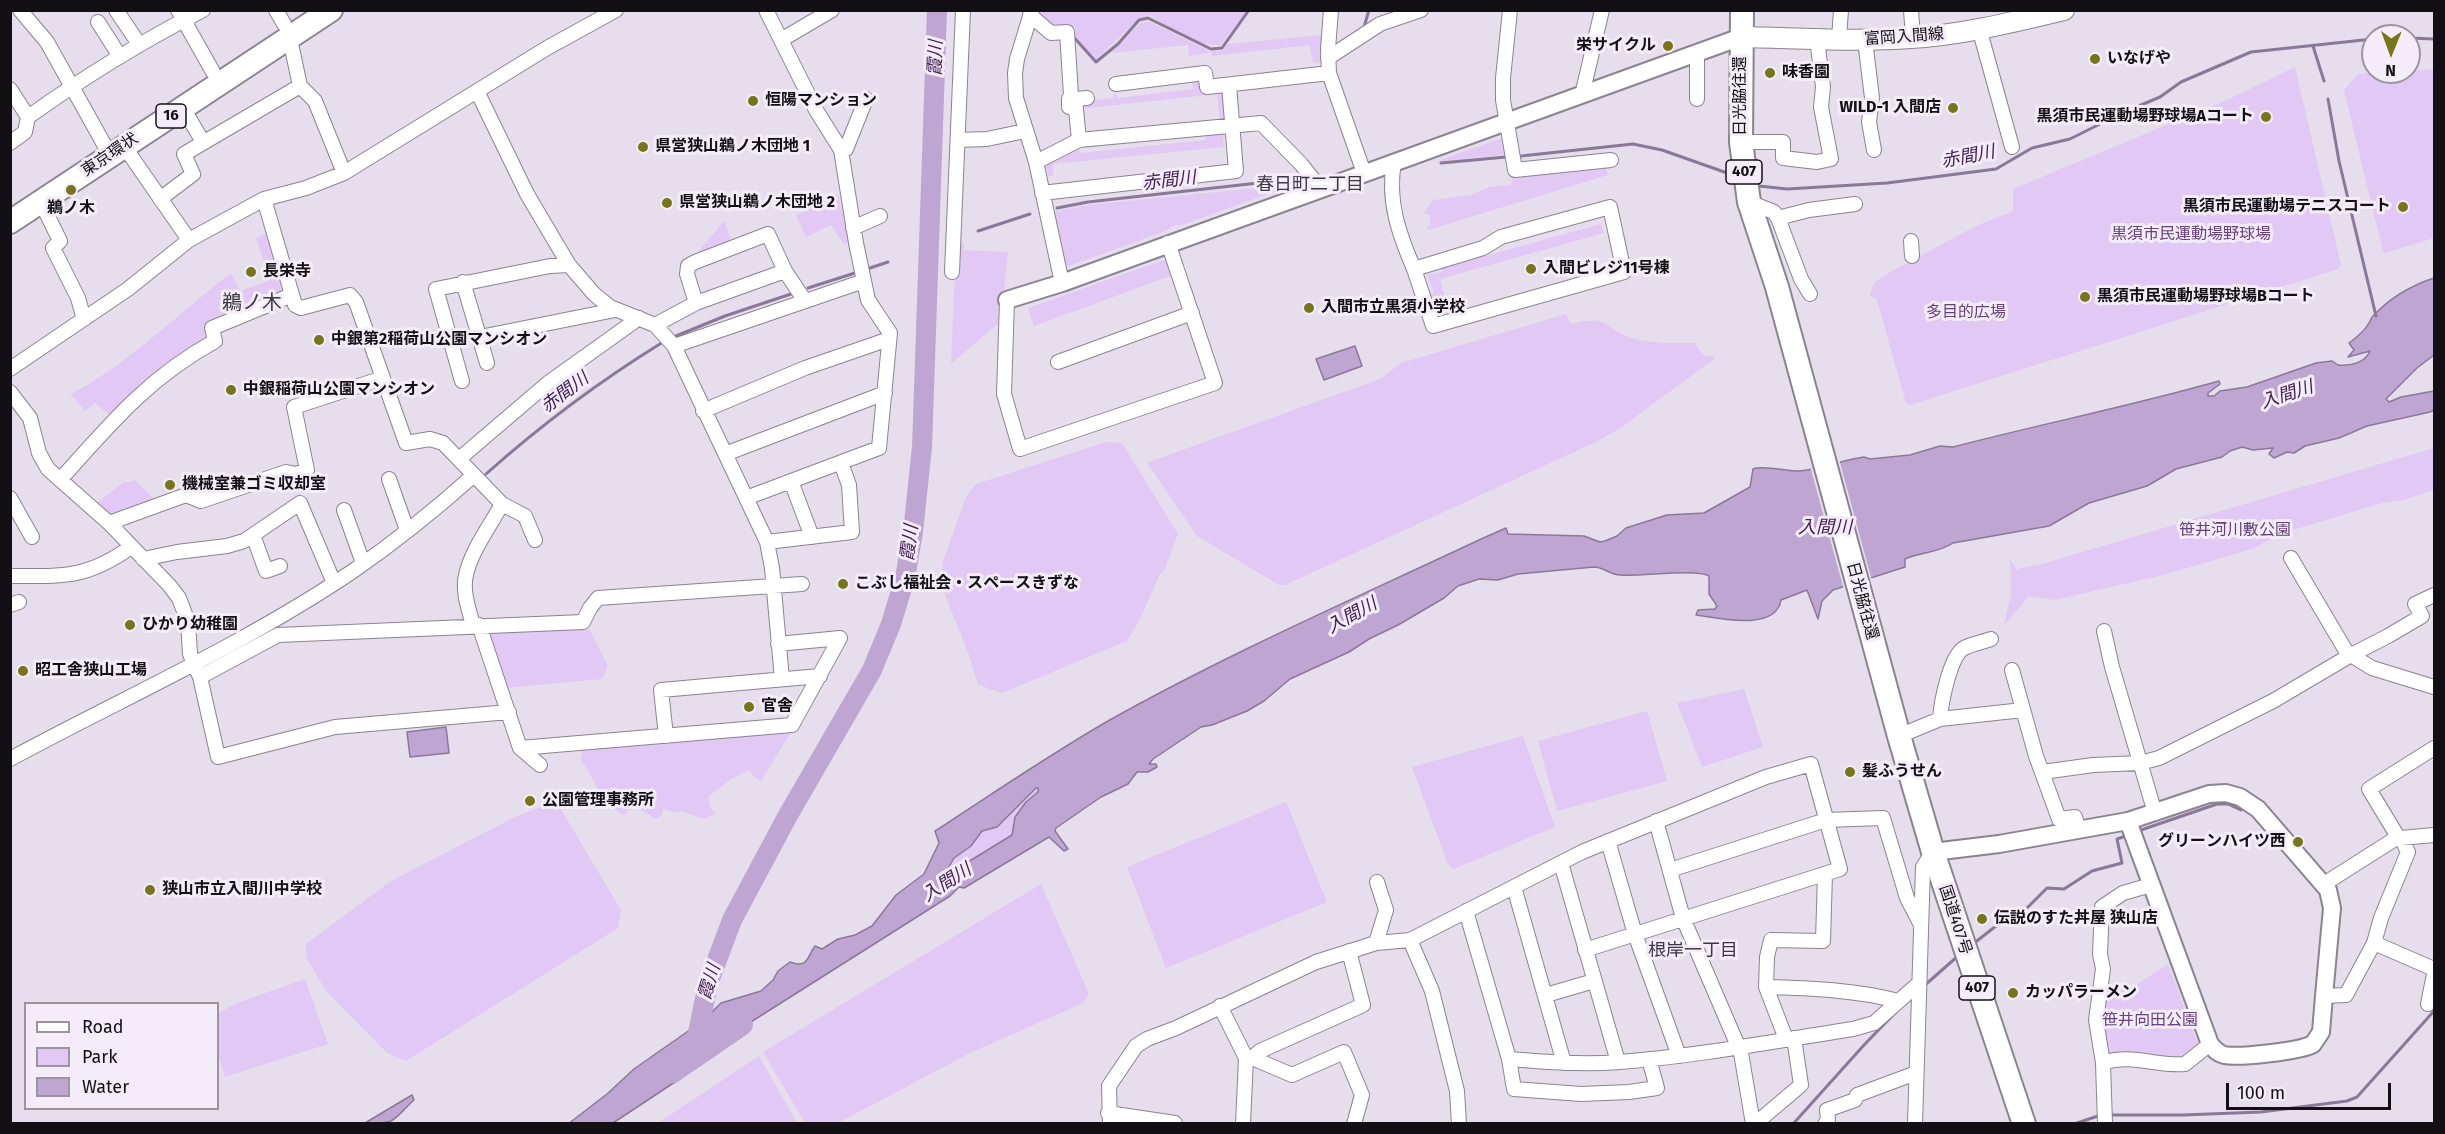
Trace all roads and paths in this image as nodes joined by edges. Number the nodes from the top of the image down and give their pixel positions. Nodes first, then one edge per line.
1 (20, 10) edge
2 (116, 10) edge
3 (203, 10) edge
4 (305, 10) edge
5 (331, 10) edge
6 (616, 10) edge
7 (766, 10) edge
8 (832, 10) edge
9 (963, 10) edge
10 (1331, 10) edge
11 (1421, 10) edge
12 (1510, 10) edge
13 (1602, 10) edge
14 (1742, 10) edge
15 (1841, 10) edge
16 (1911, 10) edge
17 (2064, 10) edge
18 (1031, 13) edge
19 (600, 14) edge
20 (181, 15) edge
21 (2024, 15) edge
22 (98, 22) dead end
23 (283, 24) edge
24 (1979, 28) junction
25 (1741, 37) junction
26 (1912, 38) junction
27 (1817, 39) junction
28 (1839, 39) junction
29 (781, 40) junction
30 (1865, 40) junction
31 (140, 44) junction
32 (1697, 54) junction
33 (119, 55) junction
34 (1328, 58) junction
35 (213, 72) junction
36 (1329, 73) junction
37 (1116, 84) dead end
38 (1229, 85) junction
39 (72, 86) junction
40 (300, 86) junction
41 (10, 88) edge
42 (477, 91) junction
43 (1582, 95) junction
44 (1087, 98) dead end
45 (866, 99) dead end
46 (1697, 99) dead end
47 (1069, 107) dead end
48 (183, 108) junction
49 (28, 117) junction
50 (1506, 123) junction
51 (1232, 125) junction
52 (1026, 131) junction
53 (958, 140) junction
54 (1079, 140) junction
55 (203, 142) junction
56 (1741, 142) junction
57 (10, 143) edge
58 (2012, 147) dead end
59 (112, 148) junction
60 (841, 150) junction
61 (1874, 150) dead end
62 (1611, 160) dead end
63 (1036, 162) junction
64 (1394, 162) junction
65 (344, 173) junction
66 (1364, 173) junction
67 (1321, 189) junction
68 (1042, 193) junction
69 (160, 199) junction
70 (264, 199) junction
71 (1749, 201) junction
72 (41, 202) junction
73 (1855, 204) dead end
74 (10, 207) edge
75 (880, 216) dead end
76 (1778, 218) junction
77 (10, 222) edge
78 (853, 228) junction
79 (189, 240) junction
80 (1911, 241) dead end
81 (1168, 243) junction
82 (1912, 256) dead end
83 (569, 265) junction
84 (1414, 269) junction
85 (786, 271) junction
86 (952, 272) dead end
87 (864, 281) junction
88 (463, 282) junction
89 (1062, 283) junction
90 (1810, 294) dead end
91 (292, 296) junction
92 (1007, 300) joint
93 (806, 301) junction
94 (696, 303) junction
95 (615, 310) junction
96 (1192, 313) junction
97 (639, 318) junction
98 (84, 319) junction
99 (655, 326) junction
100 (480, 338) junction
101 (889, 339) junction
102 (674, 346) junction
103 (1058, 362) dead end
104 (488, 363) dead end
105 (10, 369) edge
106 (383, 378) junction
107 (462, 381) dead end
108 (10, 392) edge
109 (885, 393) junction
110 (703, 411) junction
111 (725, 454) junction
112 (459, 459) junction
113 (841, 463) junction
114 (474, 476) junction
115 (389, 479) dead end
116 (60, 480) junction
117 (791, 481) junction
118 (10, 498) edge
119 (746, 498) junction
120 (502, 504) junction
121 (344, 510) dead end
122 (109, 523) junction
123 (407, 530) junction
124 (253, 535) junction
125 (32, 537) dead end
126 (812, 537) junction
127 (535, 540) dead end
128 (767, 542) junction
129 (131, 547) junction
130 (2291, 558) dead end
131 (143, 560) junction
132 (363, 563) junction
133 (280, 566) dead end
134 (10, 576) edge
135 (334, 583) junction
136 (802, 584) dead end
137 (773, 586) junction
138 (2434, 594) edge
139 (476, 625) junction
140 (2104, 631) dead end
141 (1991, 639) dead end
142 (778, 644) junction
143 (2351, 655) junction
144 (193, 665) junction
145 (2012, 670) dead end
146 (820, 676) junction
147 (200, 677) junction
148 (782, 679) junction
149 (2434, 687) edge
150 (2023, 710) junction
151 (509, 712) junction
152 (1940, 719) junction
153 (1896, 726) junction
154 (666, 736) junction
155 (520, 748) junction
156 (2434, 748) edge
157 (10, 759) edge
158 (2140, 763) junction
159 (540, 765) dead end
160 (2043, 772) junction
161 (2155, 813) junction
162 (1826, 820) junction
163 (1656, 821) junction
164 (2128, 821) junction
165 (2079, 830) junction
166 (2434, 835) edge
167 (2399, 838) junction
168 (1608, 841) junction
169 (1933, 852) junction
170 (1562, 863) junction
171 (1671, 870) junction
172 (1825, 874) junction
173 (1377, 882) dead end
174 (2324, 884) junction
175 (2151, 885) junction
176 (1514, 887) junction
177 (1466, 911) junction
178 (1683, 918) junction
179 (1920, 923) junction
180 (1635, 934) junction
181 (1410, 940) junction
182 (1376, 943) junction
183 (2374, 943) junction
184 (1585, 950) junction
185 (1349, 951) junction
186 (2434, 971) edge
187 (1594, 981) junction
188 (1918, 985) junction
189 (1766, 987) junction
190 (1546, 995) junction
191 (2324, 996) junction
192 (1898, 1001) junction
193 (2428, 1004) dead end
194 (1220, 1006) junction
195 (1790, 1038) junction
196 (2210, 1044) junction
197 (1739, 1047) junction
198 (1679, 1056) junction
199 (1249, 1058) junction
200 (1509, 1059) junction
201 (1649, 1059) junction
202 (1618, 1062) junction
203 (1564, 1063) junction
204 (2103, 1063) junction
205 (1916, 1073) junction
206 (2105, 1117) edge
207 (1109, 1118) edge
208 (1175, 1123) edge
209 (1242, 1124) edge
210 (1353, 1124) edge
211 (1459, 1124) edge
212 (1754, 1124) edge
213 (1825, 1124) edge
214 (1915, 1124) edge
215 (2024, 1124) edge

1 - 39 street
2 - 31 street
3 - 20 street
4 - 23 highway, 東京環状 / 16
5 - 23 highway, 東京環状 / 16
6 - 19 street
7 - 29 street
8 - 29 street
9 - 53 street
10 - 34 street
11 - 34 street
12 - 50 street
13 - 43 street
14 - 25 highway, 日光脇往還 / 407
15 - 28 street
16 - 26 street
17 - 21 main road, 富岡入間線
18 - 47 street
18 - 52 street
19 - 42 street
20 - 31 street
20 - 35 street
21 - 24 main road, 富岡入間線
22 - 33 street
23 - 35 highway, 東京環状 / 16
23 - 40 street
23 - 48 highway, 東京環状 / 16
24 - 26 main road, 富岡入間線
24 - 58 street
25 - 27 main road, 富岡入間線
25 - 32 street
25 - 56 highway, 日光脇往還 / 407
26 - 30 main road, 富岡入間線
27 - 28 main road, 富岡入間線
27 - 56 street
28 - 30 main road, 富岡入間線
29 - 60 street
30 - 61 street
31 - 33 street
32 - 43 street
32 - 46 street
33 - 39 street
34 - 36 street
35 - 59 highway, 東京環状 / 16
36 - 38 street
36 - 66 street
37 - 38 street
38 - 51 street
39 - 49 street
39 - 59 street
40 - 55 street
40 - 65 street
41 - 49 street
42 - 65 street
42 - 83 street
43 - 50 street
44 - 54 street
45 - 60 street
48 - 55 street
48 - 59 highway, 東京環状 / 16
49 - 57 street
50 - 62 street
50 - 64 street
51 - 54 street
51 - 67 street
51 - 68 street
52 - 53 street
52 - 63 street
53 - 86 street
54 - 63 street
55 - 69 street
56 - 71 highway, 日光脇往還 / 407
59 - 69 street
59 - 72 highway, 東京環状 / 16
59 - 74 highway, 東京環状 / 16
60 - 78 street
63 - 68 street
64 - 66 street
64 - 84 street
65 - 70 street
66 - 67 street
67 - 81 street
68 - 89 street
69 - 79 street
70 - 79 street
70 - 91 street
71 - 76 street
71 - 153 highway, 日光脇往還 / 407
72 - 77 highway, 東京環状 / 16
72 - 98 street
73 - 76 street
75 - 78 street
76 - 90 street
78 - 87 street
79 - 98 street
80 - 82 street
81 - 89 street
81 - 96 street
83 - 88 street
83 - 95 street
84 - 84 street
85 - 93 street
85 - 94 street
85 - 94 street
87 - 93 street
87 - 101 street
88 - 100 street
88 - 107 street
89 - 92 street
91 - 106 street
91 - 116 street
92 - 96 street
93 - 102 street
94 - 99 street
95 - 97 street
95 - 100 street
96 - 103 street
97 - 99 street
97 - 112 street
98 - 105 street
99 - 102 street
100 - 104 street
101 - 109 street
101 - 110 street
102 - 110 street
106 - 112 street
106 - 122 street
108 - 116 street
109 - 111 street
109 - 113 street
110 - 111 street
111 - 119 street
112 - 114 street
113 - 117 street
113 - 126 street
114 - 120 street
114 - 123 street
115 - 123 street
116 - 122 street
117 - 119 street
117 - 126 street
118 - 125 street
119 - 128 street
120 - 127 street
120 - 139 street
121 - 132 street
122 - 129 street
123 - 132 street
124 - 131 street
124 - 133 street
124 - 135 street
126 - 128 street
128 - 137 street
129 - 131 street
129 - 134 street
130 - 143 street
131 - 144 street
132 - 135 street
135 - 144 street
136 - 137 street
137 - 139 street
137 - 142 street
138 - 143 street
139 - 147 street
139 - 151 street
140 - 158 street
141 - 152 street
142 - 146 street
142 - 148 street
143 - 149 street
143 - 158 street
144 - 147 street
144 - 157 street
145 - 150 street
146 - 148 street
146 - 154 street
147 - 151 street
148 - 154 street
150 - 152 street
150 - 160 street
151 - 155 street
152 - 153 street
153 - 169 highway, 日光脇往還 / 407
154 - 155 street
155 - 159 street
156 - 167 street
158 - 160 street
158 - 161 street
160 - 165 street
161 - 164 street
161 - 174 street
162 - 163 street
162 - 171 street
162 - 172 street
162 - 179 street
163 - 168 street
163 - 171 street
164 - 165 street
164 - 175 street
165 - 169 street
166 - 167 street
167 - 174 street
167 - 183 street
168 - 170 street
168 - 180 street
169 - 179 street
169 - 215 highway, 国道407号 / 407
170 - 176 street
170 - 184 street
171 - 178 street
172 - 178 street
172 - 189 street
173 - 182 street
174 - 191 street
175 - 196 street
175 - 204 street
176 - 177 street
176 - 190 street
177 - 181 street
177 - 200 street
178 - 180 street
178 - 197 street
179 - 188 street
180 - 184 street
180 - 198 street
181 - 182 street
181 - 211 street
182 - 185 street
183 - 186 street
183 - 191 street
184 - 187 street
185 - 194 street
185 - 199 street
186 - 193 street
187 - 190 street
187 - 202 street
188 - 192 street
188 - 205 street
189 - 192 street
189 - 195 street
190 - 203 street
191 - 196 street
192 - 195 street
194 - 199 street
194 - 207 street
195 - 197 street
195 - 212 street
196 - 204 street
197 - 198 street
197 - 212 street
198 - 201 street
199 - 209 street
199 - 210 street
200 - 201 street
200 - 203 street
201 - 202 street
202 - 203 street
204 - 206 street
205 - 213 street
205 - 214 street
207 - 208 street

